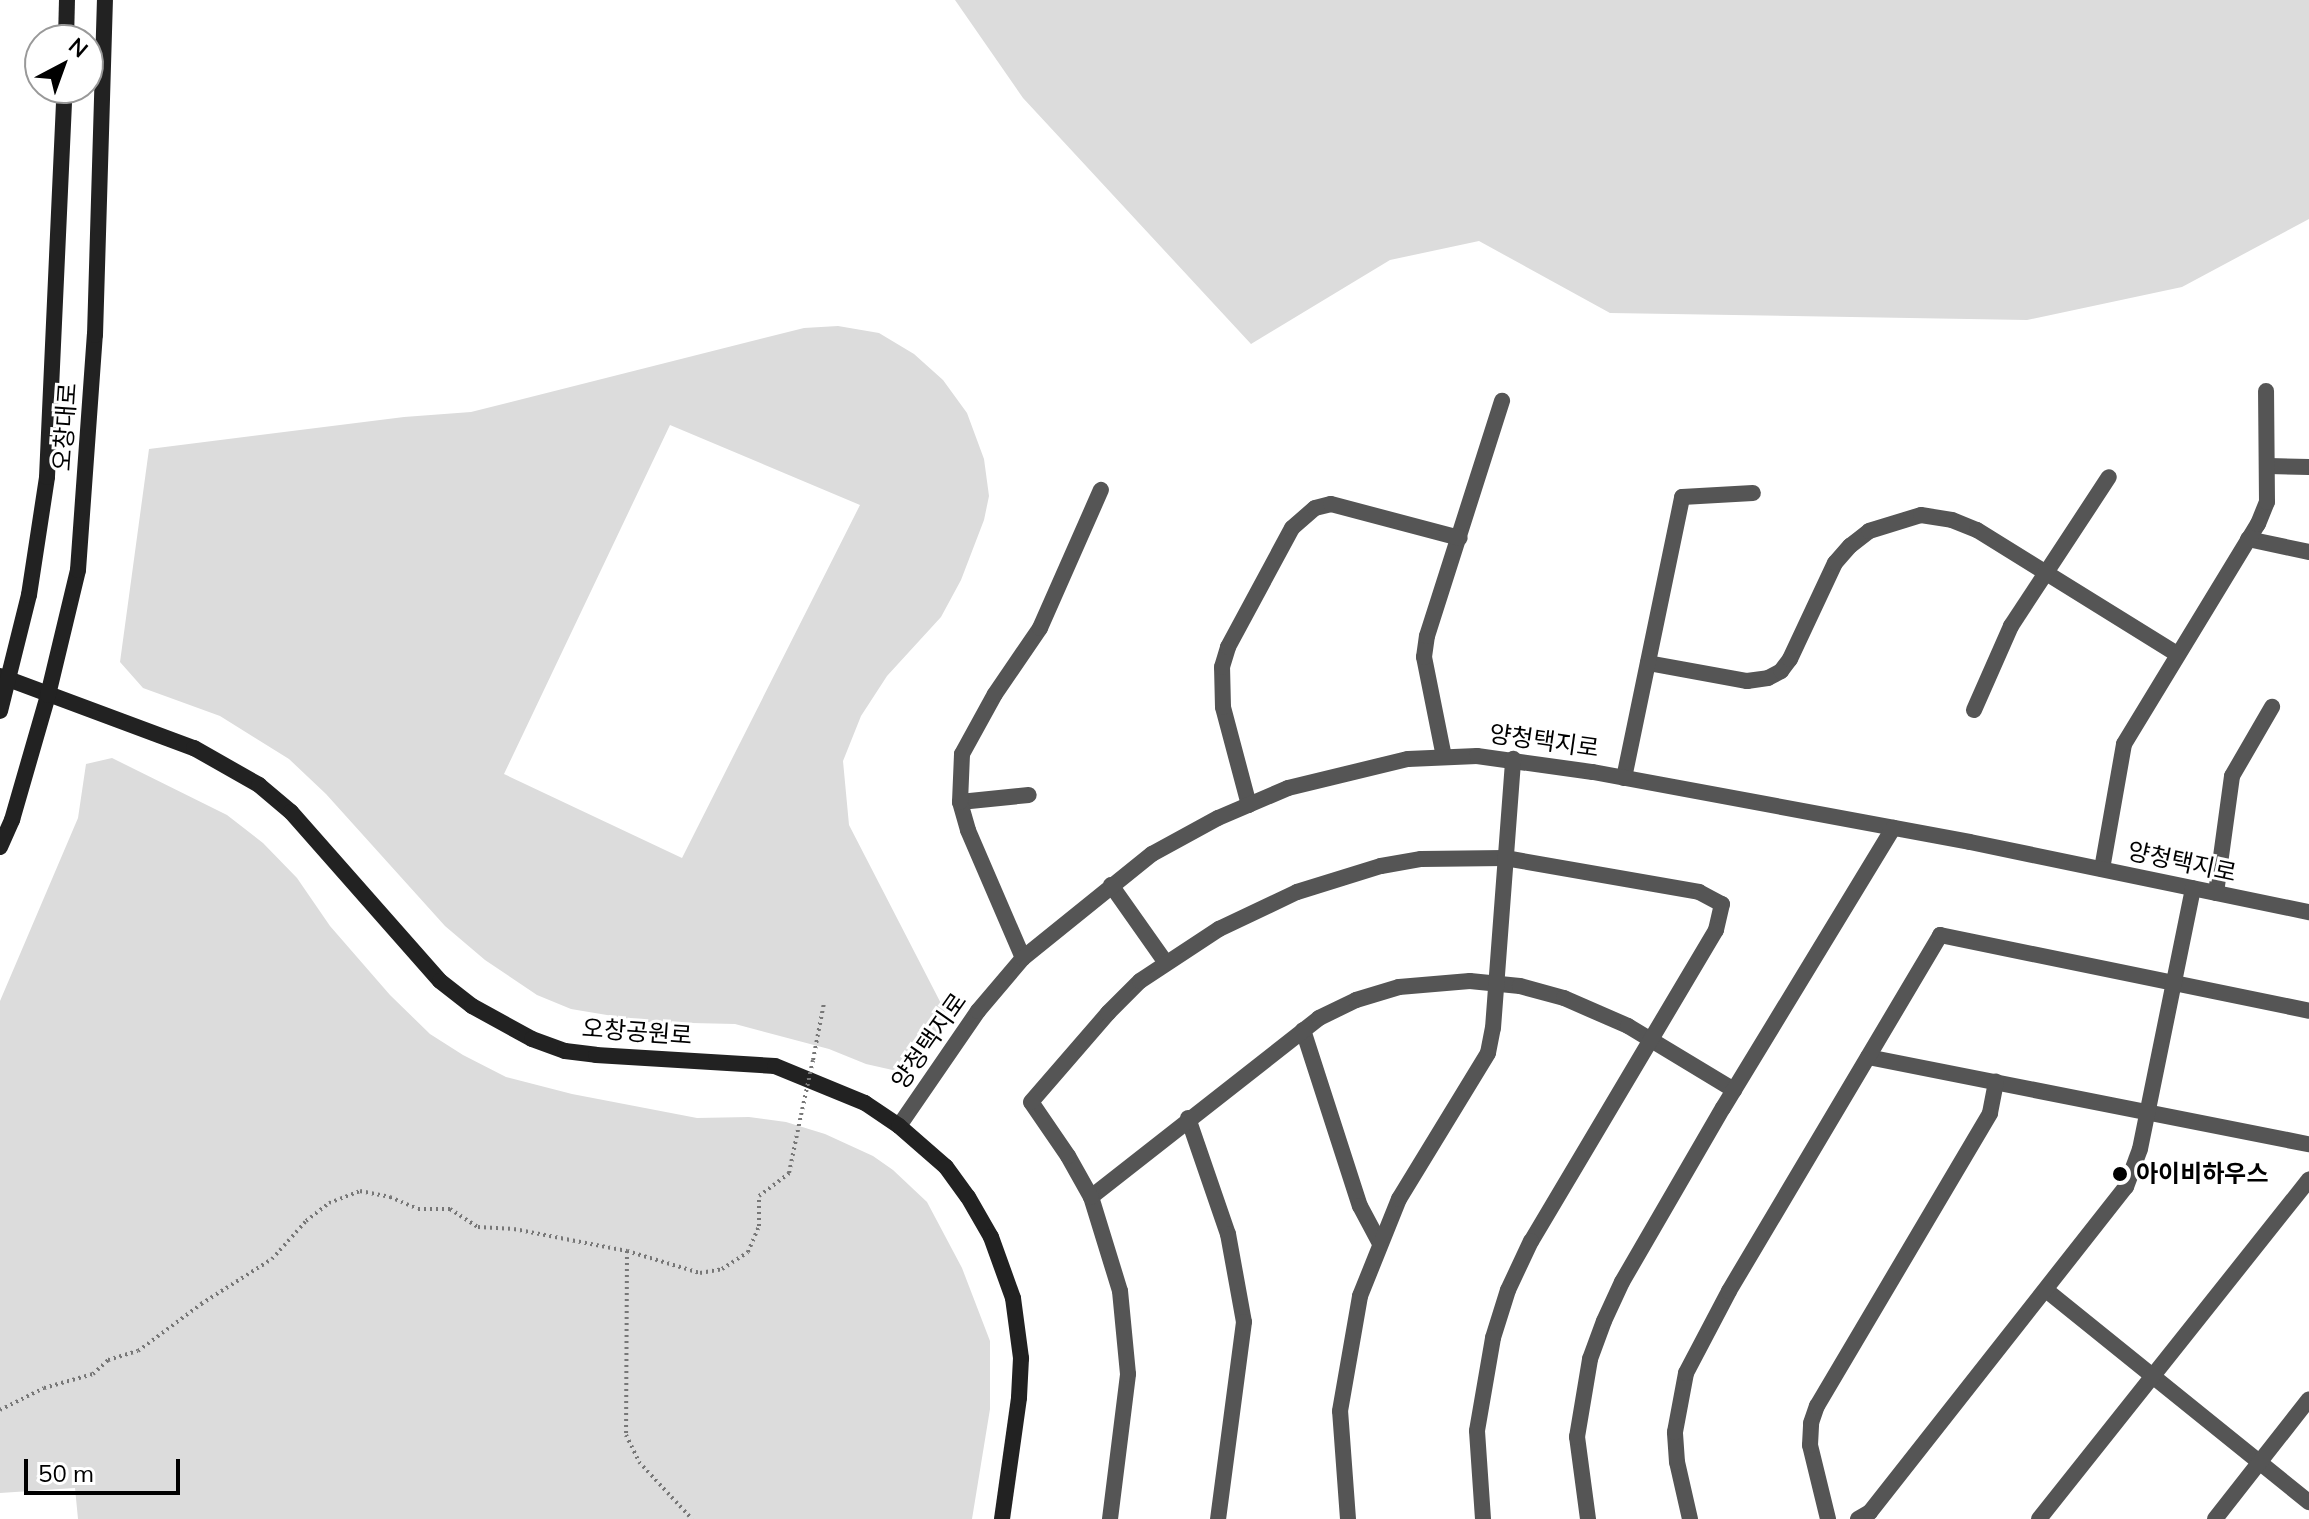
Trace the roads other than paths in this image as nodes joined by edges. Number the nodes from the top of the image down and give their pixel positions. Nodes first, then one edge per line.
1 (67, 0) edge
2 (105, 0) edge
3 (66, 24) edge
4 (64, 104) edge
5 (2266, 391) dead end
6 (1502, 401) dead end
7 (2269, 466) junction
8 (2309, 467) edge
9 (2109, 477) dead end
10 (1101, 490) dead end
11 (1753, 493) dead end
12 (1460, 538) junction
13 (2248, 539) junction
14 (2309, 552) edge
15 (2047, 571) junction
16 (2177, 654) junction
17 (1648, 663) junction
18 (5, 678) edge
19 (48, 695) junction
20 (2272, 707) dead end
21 (1974, 710) dead end
22 (0, 711) edge
23 (1444, 757) junction
24 (1513, 759) junction
25 (1624, 778) junction
26 (1029, 795) dead end
27 (960, 802) junction
28 (1249, 805) junction
29 (1893, 828) junction
30 (0, 847) edge
31 (1505, 858) junction
32 (2102, 869) junction
33 (1111, 885) junction
34 (2193, 888) junction
35 (2216, 893) junction
36 (2309, 912) edge
37 (1023, 958) junction
38 (1166, 963) junction
39 (2174, 983) junction
40 (1495, 984) junction
41 (2309, 1011) edge
42 (1303, 1030) junction
43 (1650, 1039) junction
44 (1868, 1057) junction
45 (1996, 1082) junction
46 (1734, 1090) junction
47 (2147, 1112) junction
48 (1188, 1118) junction
49 (899, 1126) junction
50 (2309, 1144) edge
51 (2309, 1179) edge
52 (1091, 1197) junction
53 (1379, 1241) junction
54 (2046, 1290) junction
55 (2152, 1376) junction
56 (2309, 1399) edge
57 (2259, 1462) junction
58 (2309, 1502) edge
59 (1002, 1519) edge
60 (1110, 1519) edge
61 (1218, 1519) edge
62 (1348, 1519) edge
63 (1483, 1519) edge
64 (1588, 1519) edge
65 (1690, 1519) edge
66 (1828, 1519) edge
67 (1858, 1519) edge
68 (2039, 1519) edge
69 (2215, 1519) edge

1 - 3 main road
2 - 19 main road, 오창대로
4 - 18 main road, 오창대로
5 - 7 street
6 - 12 street
7 - 8 street
7 - 13 street
9 - 15 street
10 - 27 street
11 - 17 street
12 - 23 street
12 - 28 street
13 - 14 street
13 - 16 street
15 - 16 street
15 - 17 street
15 - 21 street
16 - 32 street
17 - 25 street
18 - 19 main road, 오창공원로
18 - 22 main road, 오창대로
19 - 30 main road, 오창대로
19 - 49 main road, 오창공원로
20 - 35 street
23 - 24 street, 양청택지로
23 - 28 street, 양청택지로
24 - 25 street, 양청택지로
24 - 31 street
25 - 29 street, 양청택지로
26 - 27 street
27 - 37 street
28 - 33 street, 양청택지로
29 - 32 street, 양청택지로
29 - 46 street
31 - 38 street
31 - 40 street
31 - 43 street
32 - 34 street, 양청택지로
33 - 37 street, 양청택지로
33 - 38 street
34 - 35 street, 양청택지로
34 - 39 street
35 - 36 street, 양청택지로
37 - 49 street, 양청택지로
38 - 52 street
39 - 41 street
39 - 44 street
39 - 47 street
40 - 42 street
40 - 43 street
40 - 53 street
42 - 48 street
42 - 53 street
43 - 46 street
43 - 63 street
44 - 45 street
44 - 65 street
45 - 47 street
45 - 66 street
46 - 64 street
47 - 50 street
47 - 54 street
48 - 52 street
48 - 61 street
49 - 59 main road, 오창공원로
51 - 55 street
52 - 60 street
53 - 62 street
54 - 55 street
54 - 67 street
55 - 57 street
55 - 68 street
56 - 57 street
57 - 58 street
57 - 69 street

